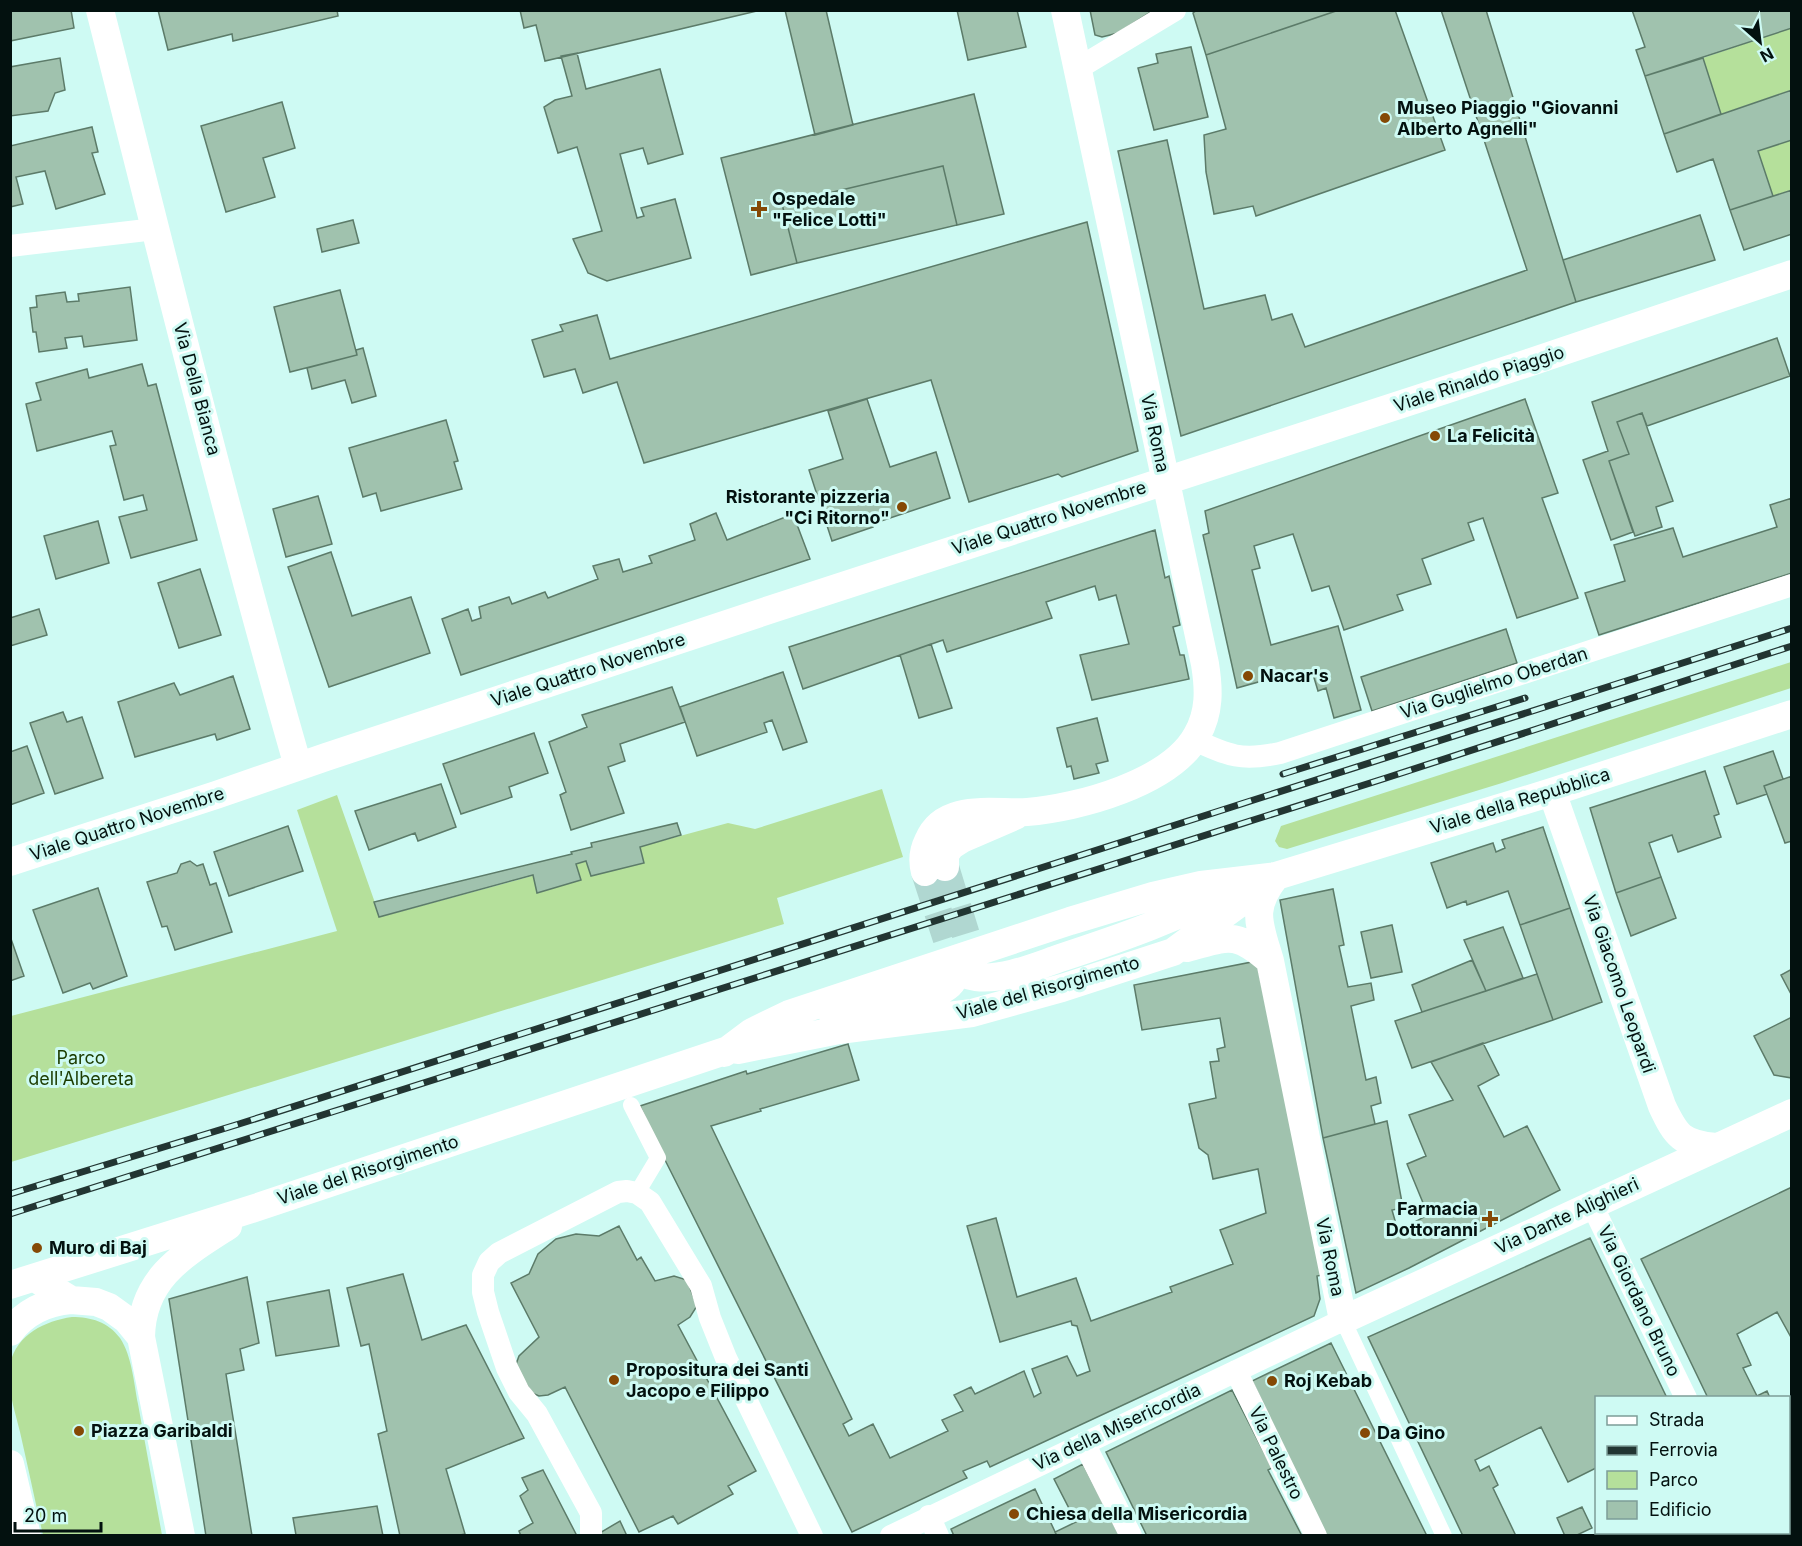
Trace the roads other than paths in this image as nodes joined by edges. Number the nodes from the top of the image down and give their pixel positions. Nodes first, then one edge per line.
1 (100, 10) edge
2 (1065, 10) edge
3 (1174, 10) edge
4 (1077, 69) junction
5 (155, 229) junction
6 (10, 246) edge
7 (1791, 274) edge
8 (1166, 481) junction
9 (1791, 585) edge
10 (1791, 714) edge
11 (1195, 740) junction
12 (298, 766) junction
13 (1552, 792) junction
14 (10, 862) edge
15 (935, 869) dead end
16 (1276, 876) junction
17 (1247, 880) junction
18 (1173, 952) junction
19 (1270, 961) junction
20 (724, 1053) junction
21 (631, 1106) dead end
22 (1791, 1113) edge
23 (1716, 1147) junction
24 (637, 1193) junction
25 (1592, 1205) junction
26 (258, 1207) junction
27 (23, 1281) edge
28 (71, 1300) junction
29 (1343, 1320) junction
30 (13, 1328) edge
31 (141, 1337) junction
32 (1236, 1371) junction
33 (1685, 1396) edge
34 (1084, 1443) junction
35 (10, 1464) edge
36 (934, 1526) edge
37 (27, 1536) edge
38 (181, 1536) edge
39 (591, 1536) edge
40 (812, 1536) edge
41 (891, 1536) edge
42 (1131, 1536) edge
43 (1316, 1536) edge
44 (1444, 1536) edge

1 - 5 street, Via Della Bianca
2 - 4 street, Via Roma
3 - 4 street
4 - 8 street, Via Roma
5 - 6 street
5 - 12 street, Via Della Bianca
7 - 8 street, Viale Rinaldo Piaggio
8 - 11 street, Via Roma
8 - 12 street, Viale Quattro Novembre
9 - 11 street, Via Guglielmo Oberdan
10 - 13 street, Viale della Repubblica
11 - 15 street, Via Roma
12 - 14 street, Viale Quattro Novembre
13 - 16 street, Viale della Repubblica
13 - 23 street, Via Giacomo Leopardi
16 - 17 street, Viale della Repubblica
16 - 18 street, Viale del Risorgimento
16 - 19 street, Via Roma
17 - 20 street, Viale del Risorgimento
17 - 20 street, Viale del Risorgimento
18 - 19 street
18 - 20 street, Viale del Risorgimento
19 - 29 street, Via Roma
20 - 26 street, Viale del Risorgimento
21 - 24 street
22 - 23 street, Via Dante Alighieri
23 - 25 street, Via Dante Alighieri
24 - 39 street
24 - 40 street
25 - 29 street, Via Dante Alighieri
25 - 33 street, Via Giordano Bruno
26 - 27 street, Viale del Risorgimento
26 - 31 street
27 - 28 street
27 - 30 street
28 - 30 street
28 - 31 street
29 - 32 street, Via della Misericordia
29 - 44 street, Via Roma
31 - 38 street
32 - 34 street, Via della Misericordia
32 - 43 street, Via Palestro
34 - 36 street, Via della Misericordia
34 - 42 street
35 - 37 street
36 - 41 street, Via della Misericordia

